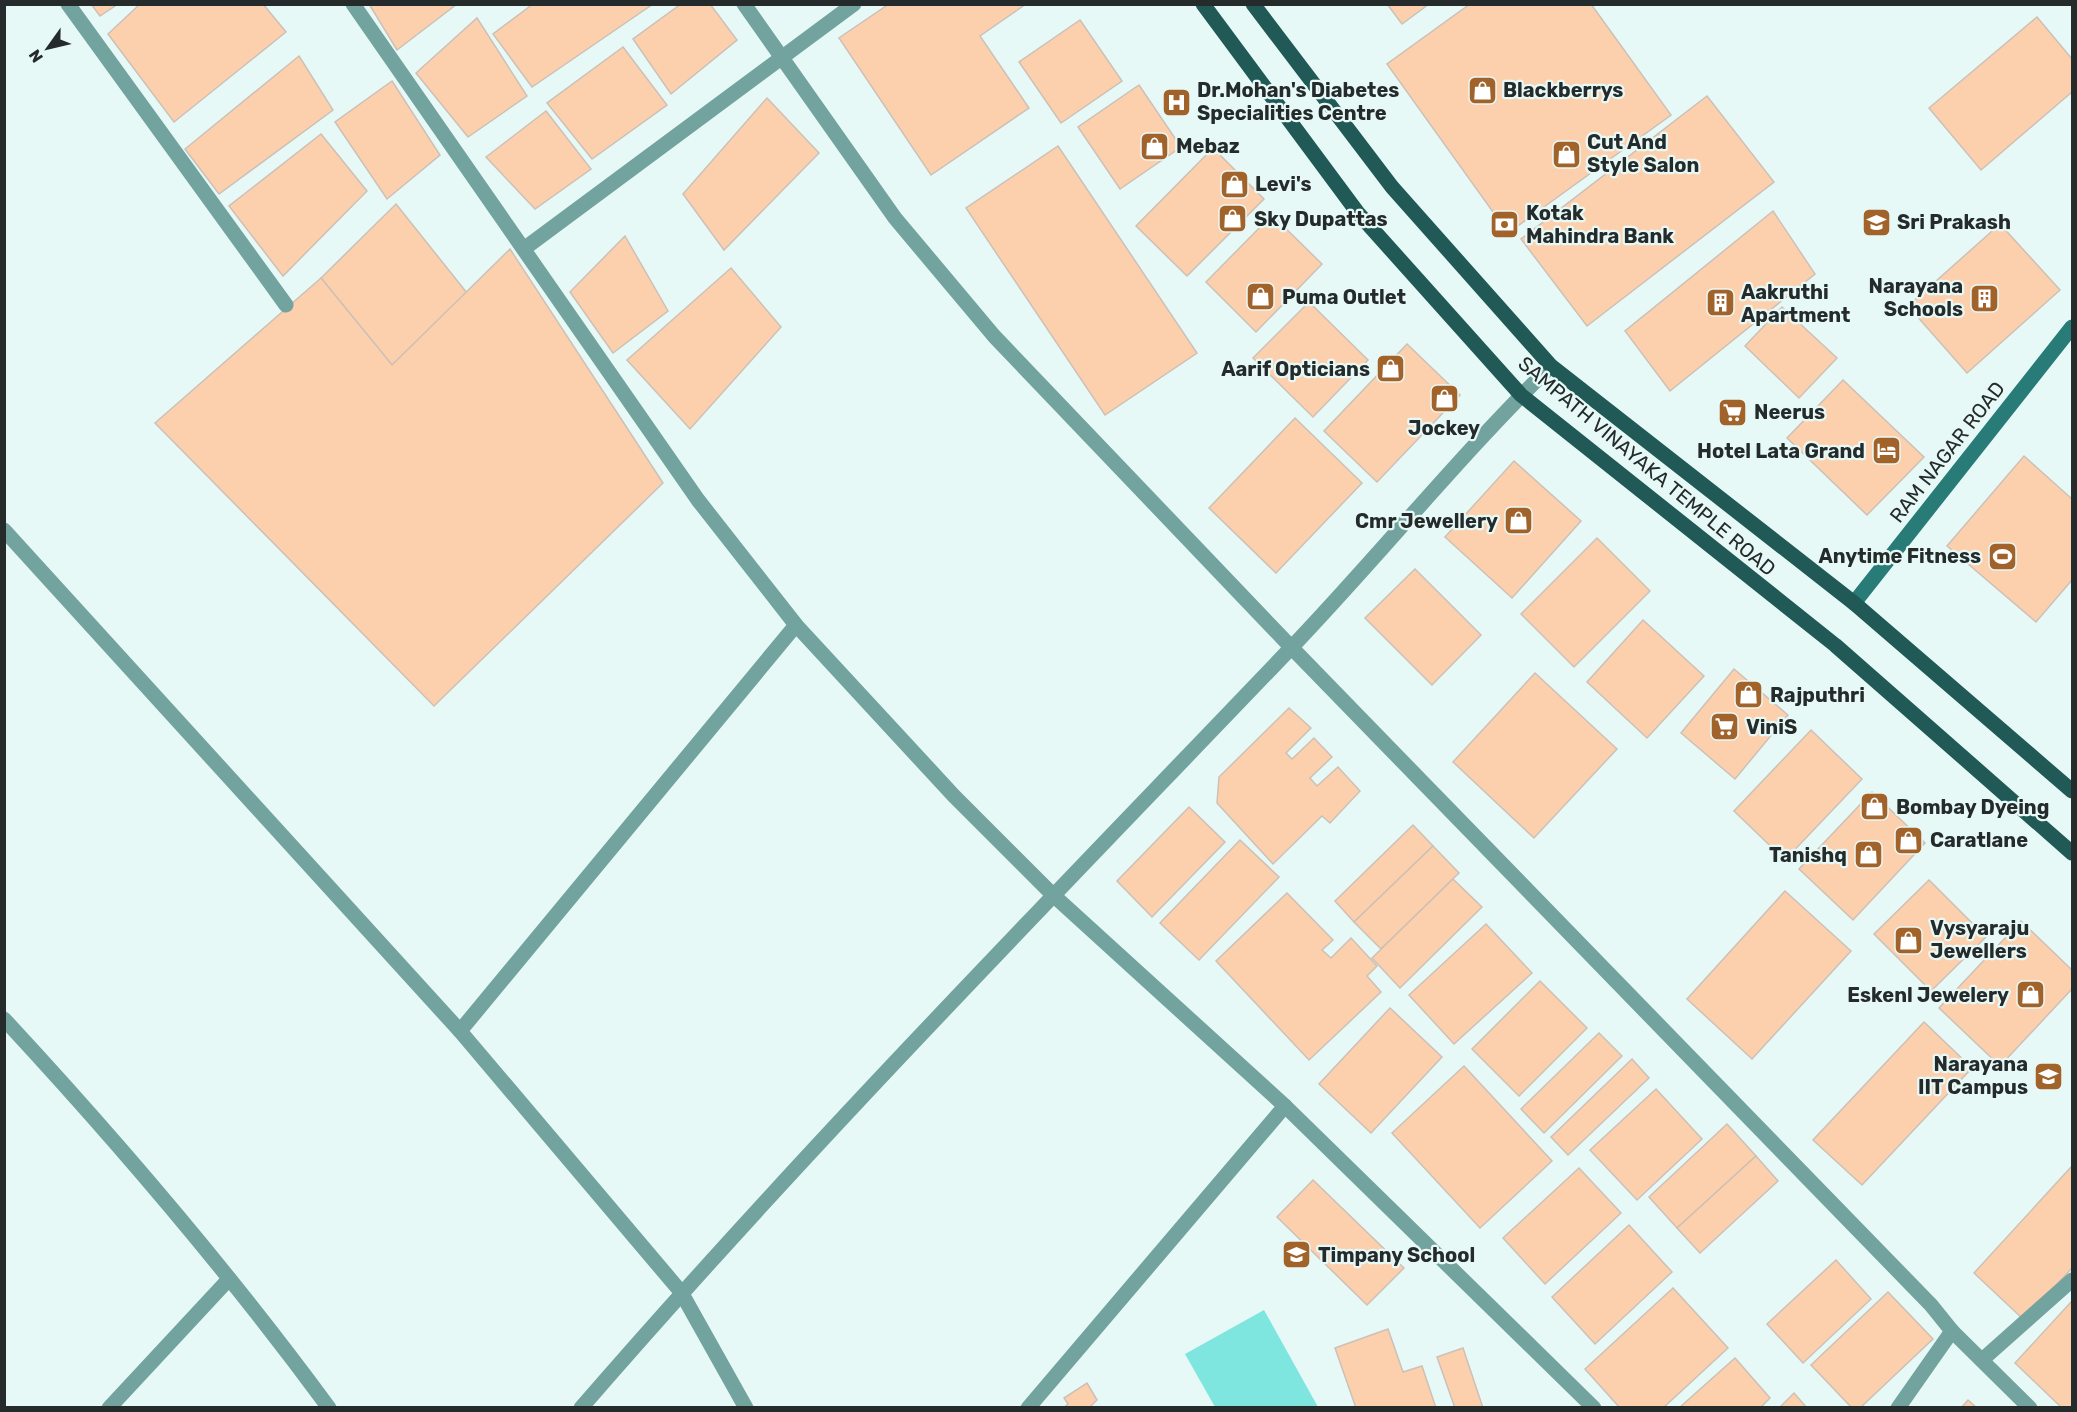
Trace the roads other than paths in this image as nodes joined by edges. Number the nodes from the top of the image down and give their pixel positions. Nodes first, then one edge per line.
1 (68, 4) edge
2 (354, 4) edge
3 (744, 4) edge
4 (854, 4) edge
5 (1203, 4) edge
6 (1253, 4) edge
7 (782, 58) junction
8 (525, 248) junction
9 (286, 305) dead end
10 (2073, 327) edge
11 (1551, 366) junction
12 (1521, 394) junction
13 (4, 530) edge
14 (1854, 603) junction
15 (796, 625) junction
16 (1291, 647) junction
17 (2073, 791) edge
18 (2073, 853) edge
19 (1052, 894) junction
20 (4, 1019) edge
21 (460, 1031) junction
22 (1285, 1106) junction
23 (229, 1279) junction
24 (2073, 1280) edge
25 (681, 1292) junction
26 (1952, 1331) junction
27 (1982, 1360) junction
28 (109, 1407) edge
29 (329, 1407) edge
30 (581, 1407) edge
31 (746, 1407) edge
32 (1028, 1407) edge
33 (1594, 1407) edge
34 (1898, 1407) edge
35 (2030, 1407) edge

1 - 9 street
2 - 8 street
3 - 7 street
4 - 7 street
5 - 12 main road, SAMPATH VINAYAKA TEMPLE ROAD
6 - 11 main road, SAMPATH VINAYAKA TEMPLE ROAD
7 - 8 street
7 - 16 street
8 - 15 street
10 - 14 street, RAM NAGAR ROAD
11 - 12 street
11 - 14 main road, SAMPATH VINAYAKA TEMPLE ROAD
12 - 16 street
12 - 18 main road, SAMPATH VINAYAKA TEMPLE ROAD
13 - 21 street
14 - 17 main road, SAMPATH VINAYAKA TEMPLE ROAD
15 - 19 street
15 - 21 street
16 - 19 street
16 - 26 street
19 - 22 street
19 - 25 street
20 - 23 street
21 - 25 street
22 - 32 street
22 - 33 street
23 - 28 street
23 - 29 street
24 - 27 street
25 - 30 street
25 - 31 street
26 - 27 street
26 - 34 street
27 - 35 street

